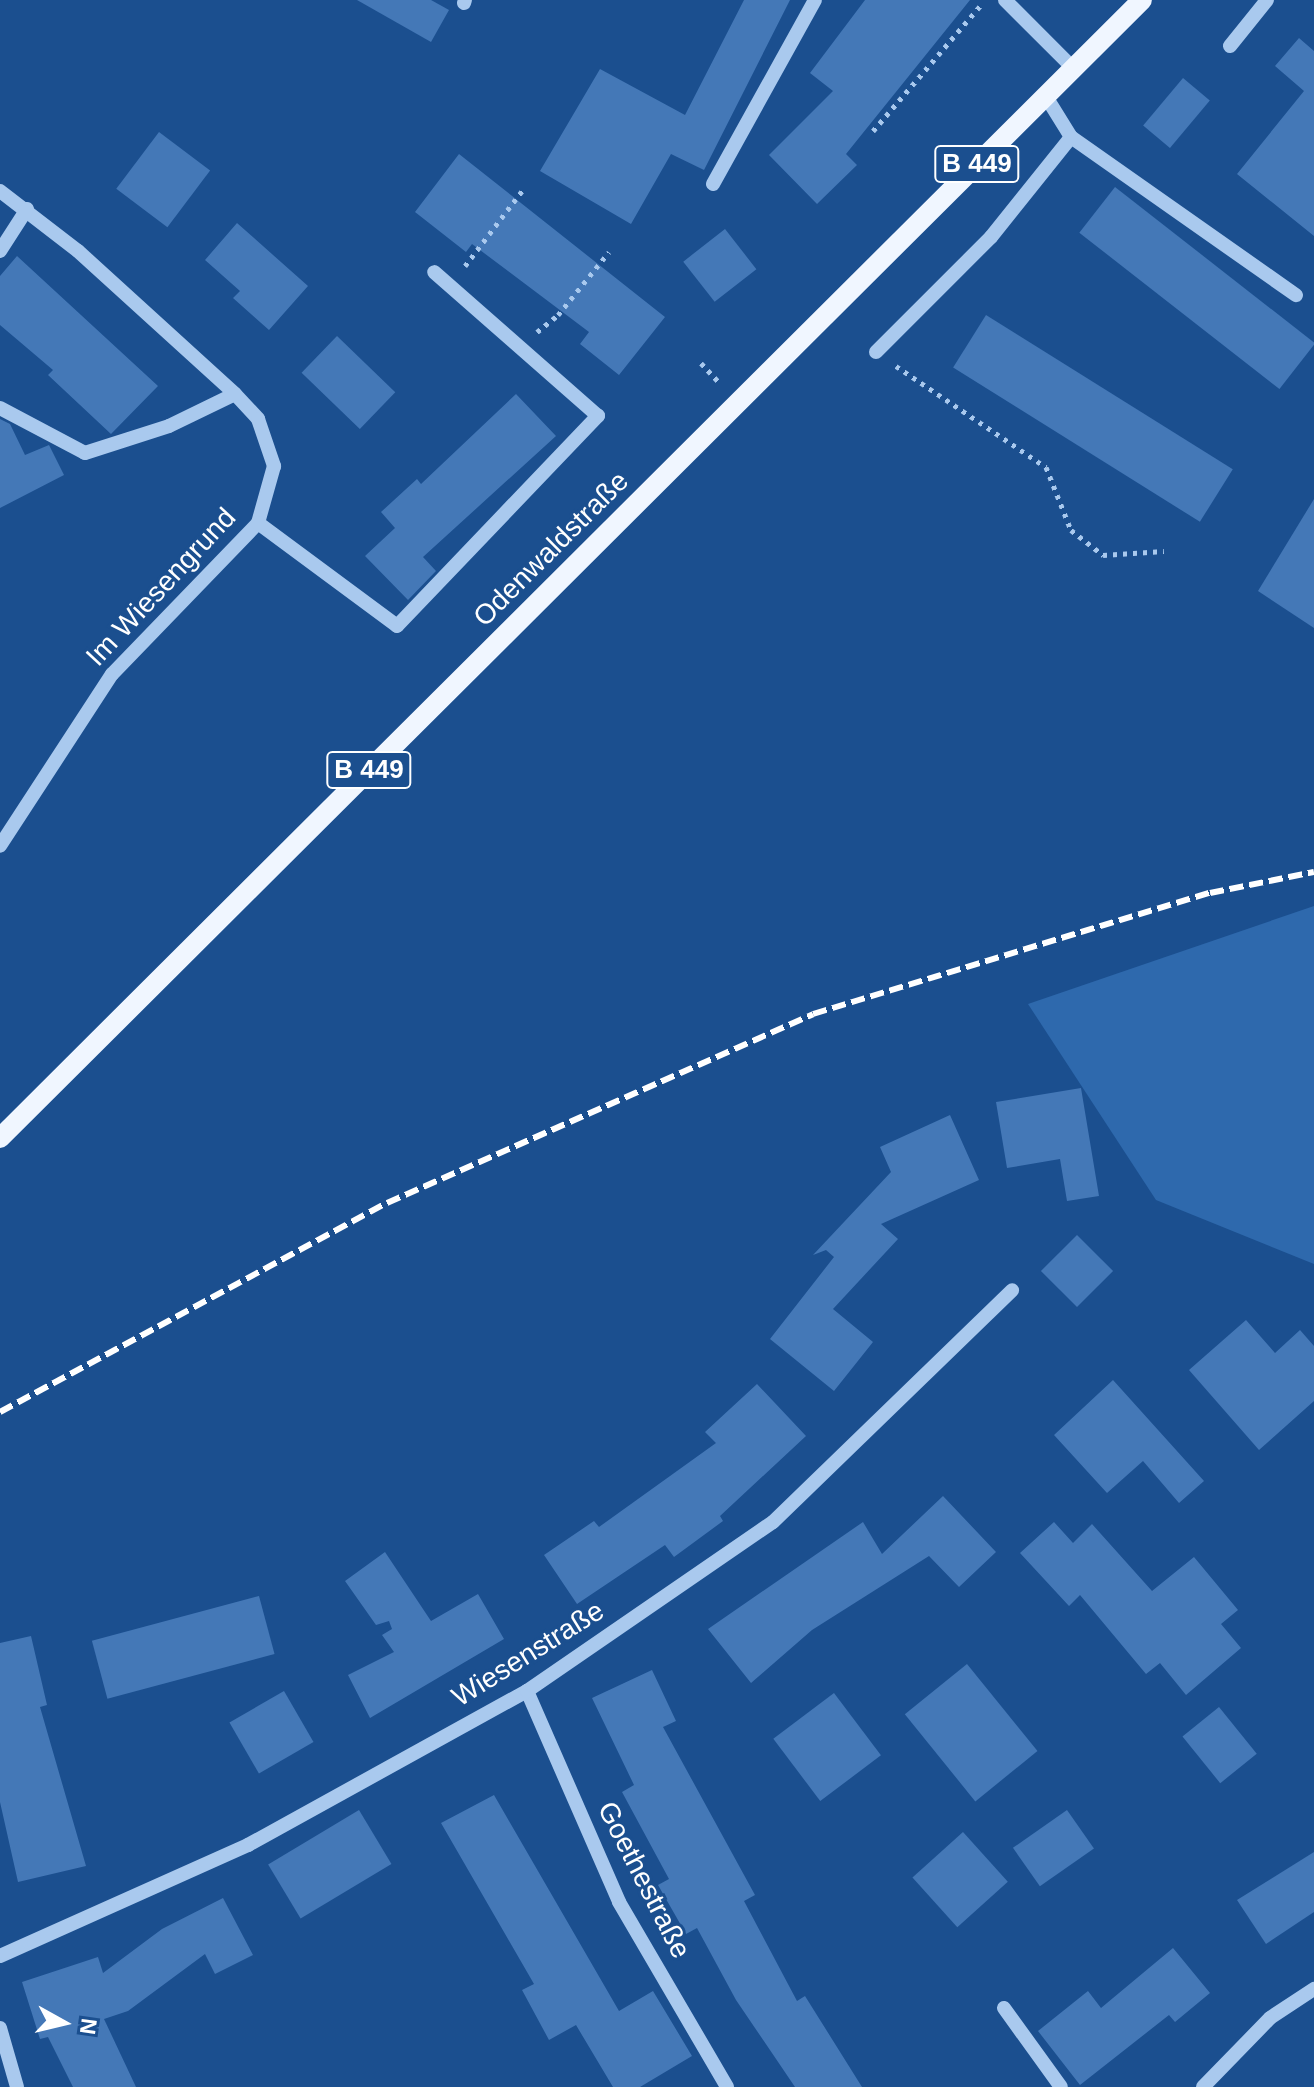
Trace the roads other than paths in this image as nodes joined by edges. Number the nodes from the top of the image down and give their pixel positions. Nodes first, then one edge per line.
1 (815, 0) edge
2 (1005, 0) edge
3 (1142, 0) edge
4 (1267, 0) edge
5 (1230, 46) dead end
6 (1073, 68) junction
7 (1045, 95) junction
8 (1071, 137) junction
9 (713, 184) dead end
10 (0, 191) edge
11 (27, 209) junction
12 (0, 251) edge
13 (434, 272) dead end
14 (1296, 295) dead end
15 (876, 352) road end
16 (235, 394) junction
17 (0, 408) edge
18 (258, 523) junction
19 (0, 846) edge
20 (0, 1138) edge
21 (1012, 1290) dead end
22 (527, 1691) junction
23 (0, 1956) edge
24 (1314, 1989) edge
25 (1004, 2008) dead end
26 (0, 2028) edge
27 (17, 2087) edge
28 (727, 2087) edge
29 (1061, 2087) edge
30 (1203, 2087) edge

1 - 9 street
2 - 6 street
3 - 6 main road, Odenwaldstraße / B 449
4 - 5 street
6 - 7 main road, Odenwaldstraße / B 449
7 - 8 street
7 - 20 main road, Odenwaldstraße / B 449
8 - 14 street
8 - 15 street
10 - 11 street, Im Wiesengrund
11 - 12 street
11 - 16 street, Im Wiesengrund
13 - 18 street
16 - 17 street
16 - 18 street, Im Wiesengrund
18 - 19 street, Im Wiesengrund
21 - 22 street, Wiesenstraße
22 - 23 street, Wiesenstraße
22 - 28 street, Goethestraße
24 - 30 street
25 - 29 street
26 - 27 street

